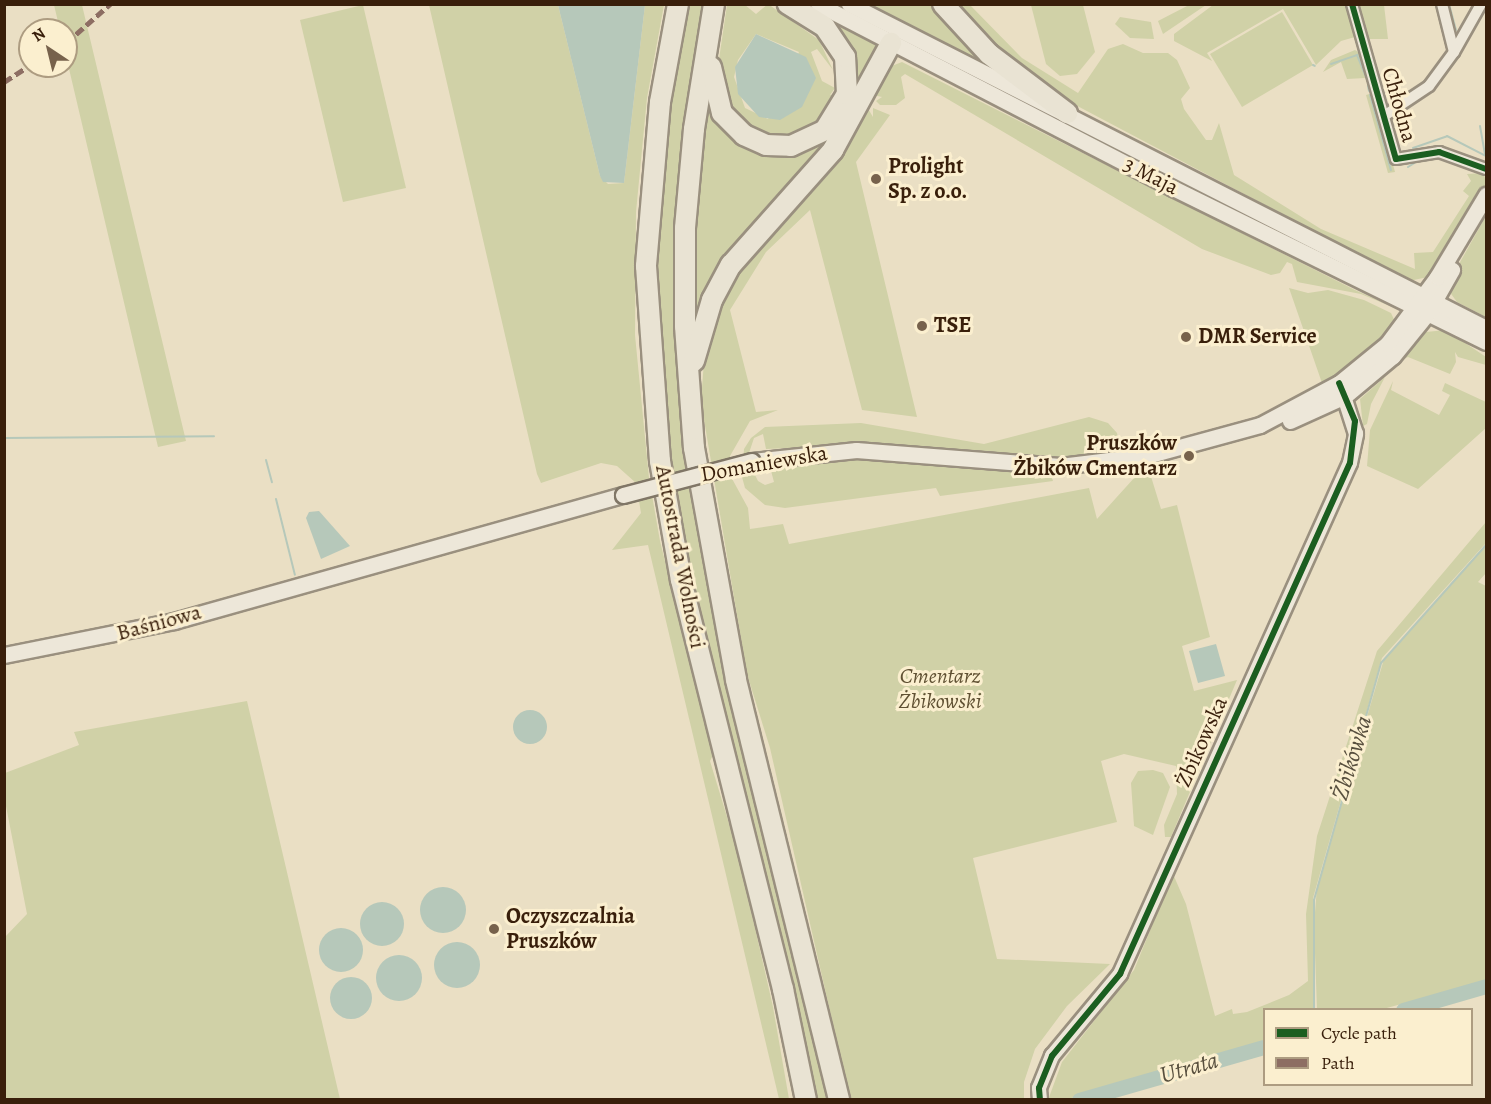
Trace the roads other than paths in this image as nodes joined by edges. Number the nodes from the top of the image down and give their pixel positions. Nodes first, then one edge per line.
1 (678, 4) edge
2 (714, 4) edge
3 (788, 4) edge
4 (818, 4) edge
5 (849, 4) edge
6 (943, 4) edge
7 (1352, 4) edge
8 (1442, 4) edge
9 (1481, 4) edge
10 (880, 20) junction
11 (710, 26) junction
12 (891, 43) junction
13 (1454, 52) junction
14 (1067, 113) junction
15 (1384, 116) junction
16 (1486, 169) edge
17 (1486, 195) edge
18 (1486, 210) edge
19 (1426, 305) junction
20 (1486, 328) edge
21 (1486, 342) edge
22 (1342, 390) junction
23 (689, 403) junction
24 (311, 579) joint
25 (4, 655) edge
26 (1039, 1094) edge
27 (806, 1100) edge
28 (839, 1100) edge

1 - 27 highway, Autostrada Wolności
2 - 11 highway, Autostrada Wolności
3 - 11 highway
4 - 12 main road, 3 Maja
5 - 10 main road, 3 Maja
6 - 14 highway
7 - 15 street, Chłodna
8 - 13 street
9 - 13 street
10 - 12 main road
10 - 14 main road, 3 Maja
11 - 23 highway, Autostrada Wolności
12 - 19 main road, 3 Maja
12 - 23 highway
13 - 15 street
14 - 19 main road, 3 Maja
15 - 16 street, Chłodna
17 - 19 main road
18 - 19 main road
19 - 20 main road, 3 Maja
19 - 21 main road, 3 Maja
19 - 22 main road, Domaniewska
22 - 24 main road, Domaniewska, bridge
22 - 26 street, Żbikowska
23 - 28 highway, Autostrada Wolności
24 - 25 main road, Baśniowa

